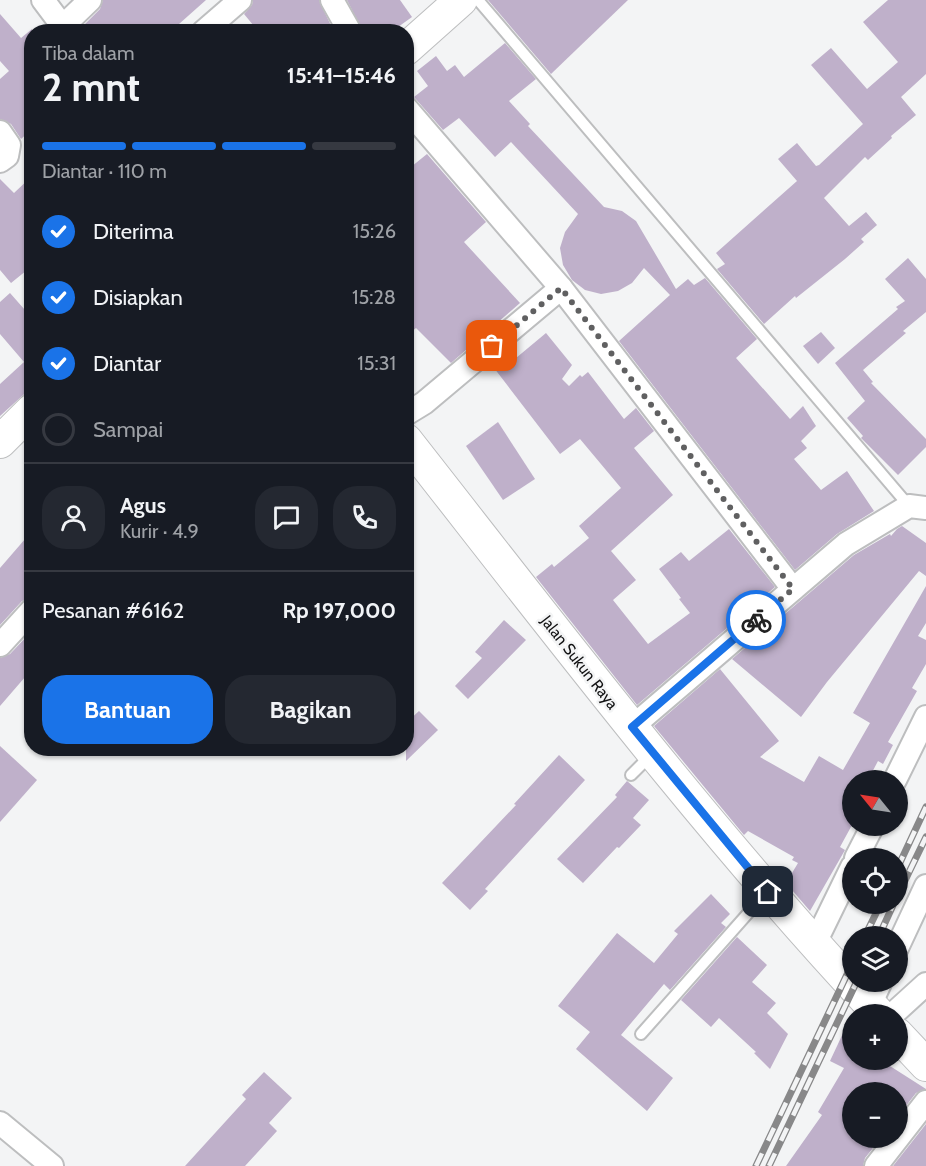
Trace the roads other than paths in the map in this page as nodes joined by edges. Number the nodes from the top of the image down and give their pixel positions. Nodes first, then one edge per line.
1 (43, 0) edge
2 (90, 0) edge
3 (240, 0) edge
4 (332, 0) edge
5 (461, 0) edge
6 (478, 0) edge
7 (61, 24) edge
8 (69, 24) edge
9 (212, 24) edge
10 (346, 24) edge
11 (414, 42) edge
12 (414, 117) edge
13 (0, 132) edge
14 (0, 161) edge
15 (561, 288) junction
16 (414, 409) edge
17 (414, 450) edge
18 (917, 507) edge
19 (793, 589) junction
20 (24, 619) edge
21 (0, 645) edge
22 (926, 717) edge
23 (632, 727) junction
24 (652, 753) junction
25 (900, 770) edge
26 (631, 775) dead end
27 (926, 886) edge
28 (842, 888) edge
29 (768, 892) junction
30 (907, 926) edge
31 (814, 945) junction
32 (926, 984) edge
33 (881, 1004) edge
34 (641, 1034) dead end
35 (908, 1046) edge
36 (926, 1065) edge
37 (926, 1102) edge
38 (0, 1123) edge
39 (51, 1166) edge
40 (876, 1166) edge

1 - 7 street
2 - 8 street
3 - 9 street
4 - 10 street
5 - 11 street
6 - 18 lane
12 - 15 street
13 - 14 street
15 - 16 street
15 - 19 street
17 - 23 street, Jalan Sukun Raya
18 - 19 street
19 - 23 street
20 - 21 street
22 - 25 street
23 - 24 street, Jalan Sukun Raya
24 - 26 lane
24 - 29 street, Jalan Sukun Raya
27 - 30 street
28 - 31 street
29 - 31 street, Jalan Sukun Raya
29 - 34 lane
31 - 33 street, Jalan Sukun Raya
32 - 33 street
35 - 36 street
37 - 40 street
38 - 39 street

